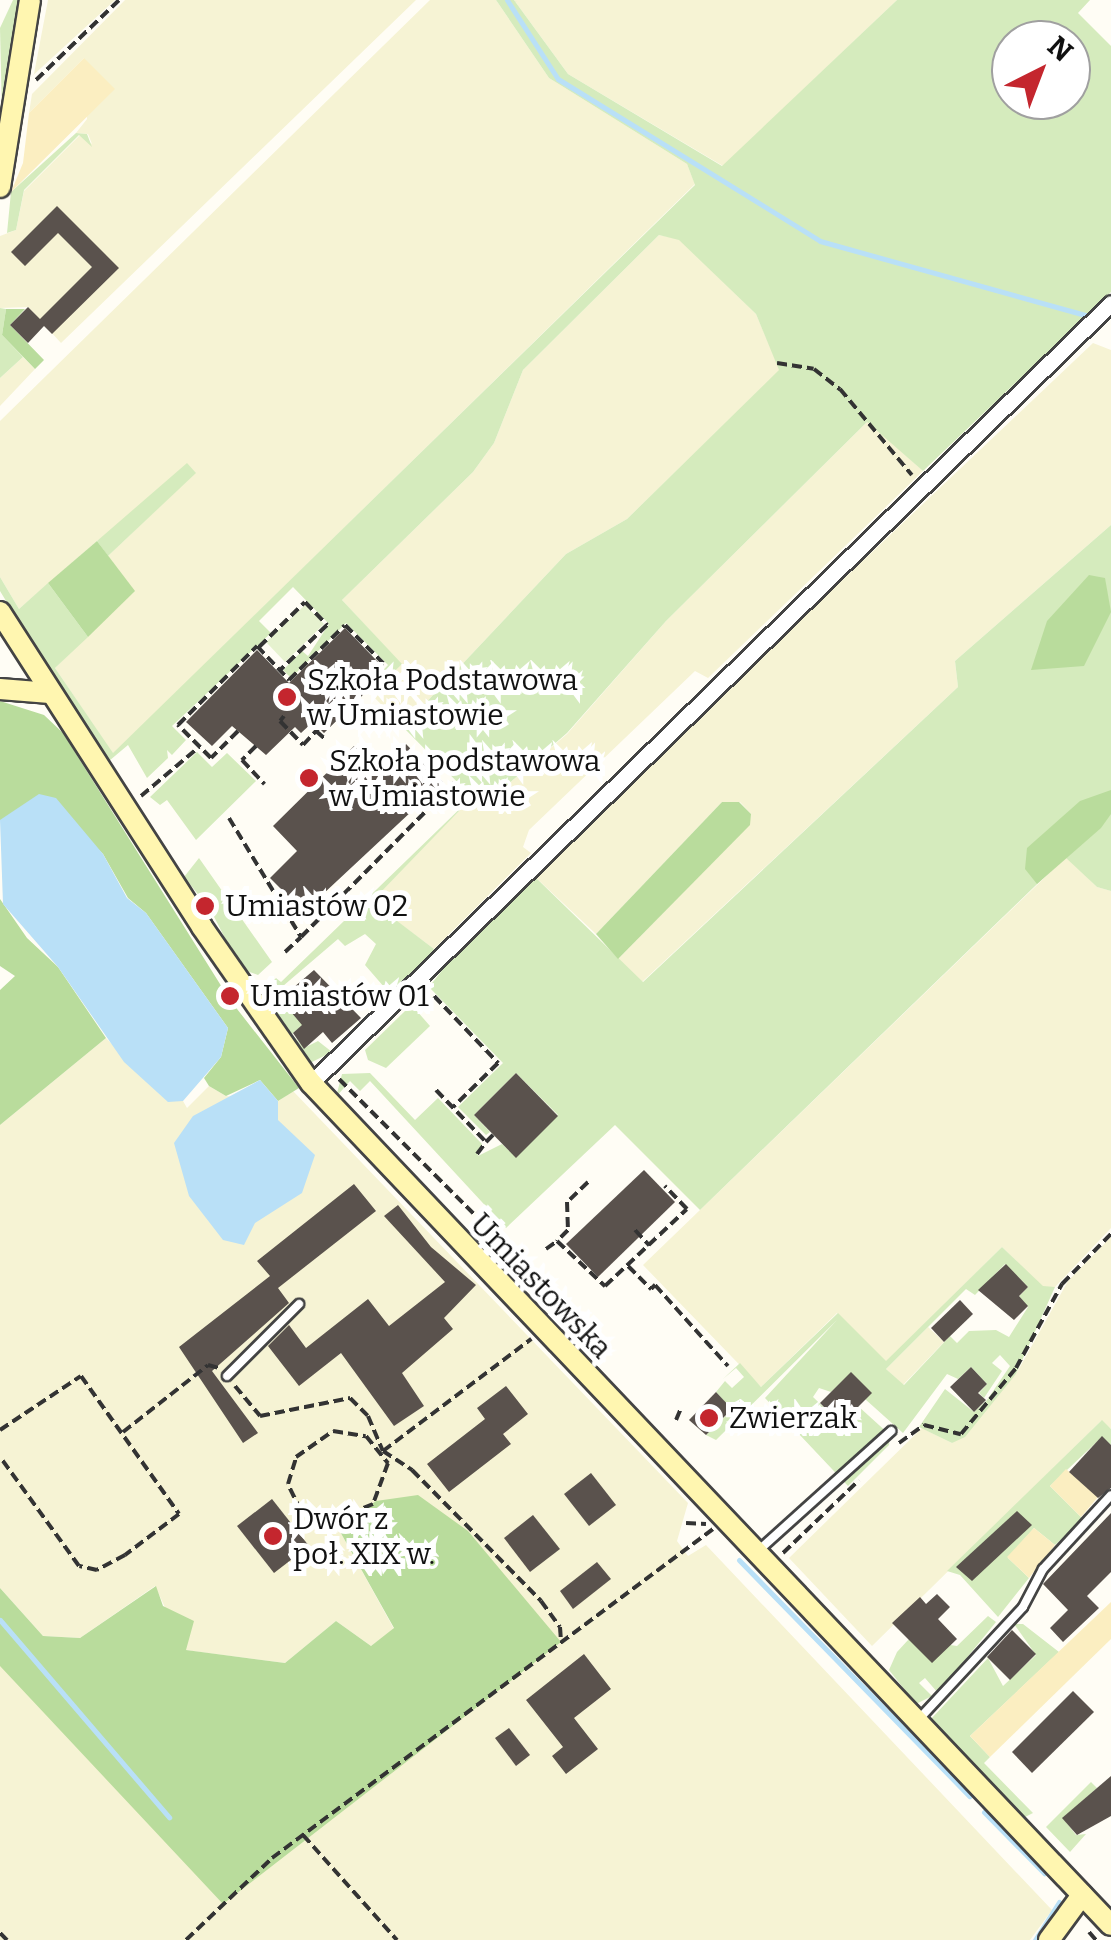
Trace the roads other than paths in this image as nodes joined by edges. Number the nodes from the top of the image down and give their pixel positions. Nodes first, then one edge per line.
1 (30, 0) edge
2 (0, 187) edge
3 (1111, 303) edge
4 (0, 612) edge
5 (0, 689) edge
6 (50, 693) junction
7 (311, 1083) junction
8 (300, 1304) dead end
9 (227, 1376) road end
10 (890, 1431) dead end
11 (1111, 1495) edge
12 (763, 1560) junction
13 (916, 1721) junction
14 (1082, 1894) junction
15 (1111, 1925) edge
16 (1049, 1940) edge

1 - 2 main road
3 - 7 street
4 - 6 main road, Umiastowska
5 - 6 main road
6 - 7 main road, Umiastowska
7 - 12 main road, Umiastowska
8 - 9 lane
10 - 12 lane
11 - 13 lane
12 - 13 main road, Umiastowska
13 - 14 main road, Umiastowska
14 - 15 main road, Umiastowska
14 - 16 main road

